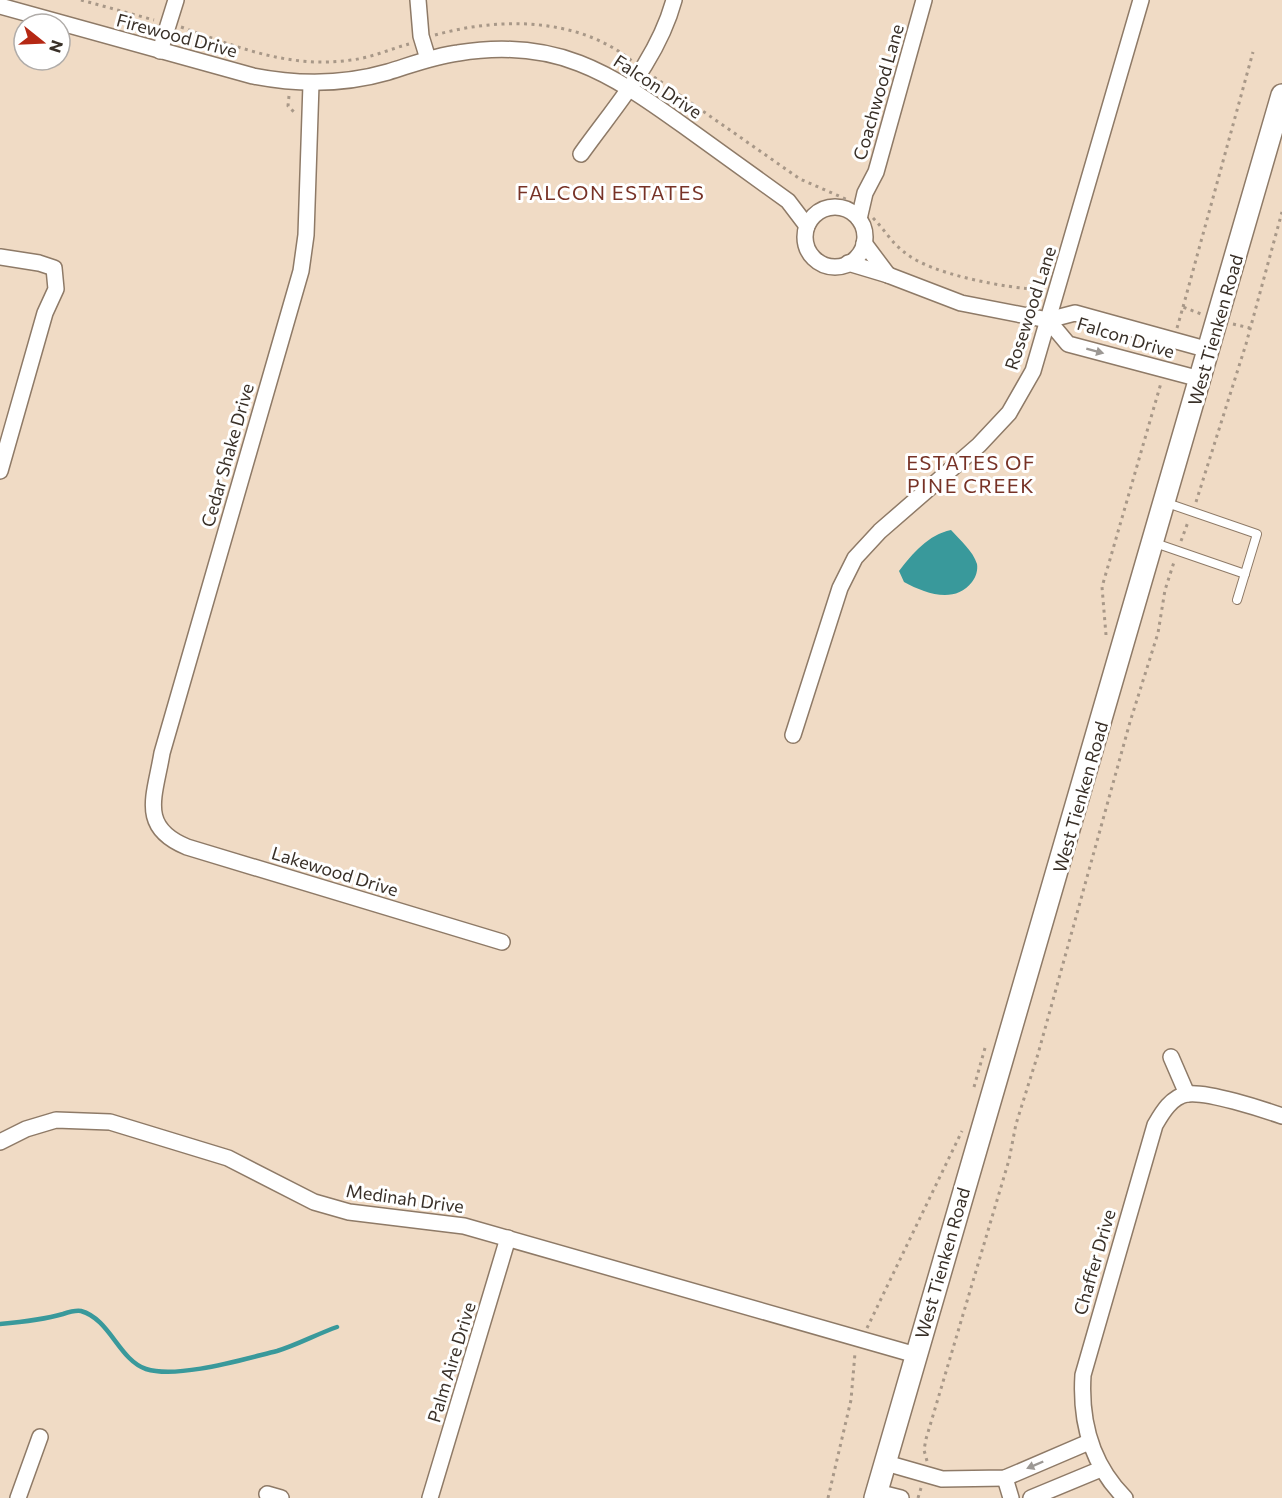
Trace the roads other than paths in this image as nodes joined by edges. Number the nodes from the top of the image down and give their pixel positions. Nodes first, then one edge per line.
1 (176, 0) edge
2 (418, 0) edge
3 (674, 0) edge
4 (924, 0) edge
5 (1141, 0) edge
6 (0, 6) edge
7 (160, 51) junction
8 (428, 59) junction
9 (311, 84) junction
10 (629, 86) junction
11 (1282, 95) edge
12 (581, 154) dead end
13 (866, 194) junction
14 (788, 201) junction
15 (843, 208) junction
16 (820, 211) junction
17 (865, 218) junction
18 (807, 226) junction
19 (864, 243) junction
20 (0, 258) edge
21 (848, 263) junction
22 (888, 275) junction
23 (1048, 320) junction
24 (1209, 350) junction
25 (1200, 379) junction
26 (0, 471) edge
27 (1165, 502) junction
28 (1153, 543) junction
29 (1245, 574) junction
30 (1237, 600) dead end
31 (793, 735) dead end
32 (161, 831) joint
33 (502, 942) dead end
34 (1171, 1057) dead end
35 (1187, 1094) junction
36 (1282, 1116) edge
37 (0, 1142) edge
38 (508, 1238) junction
39 (916, 1355) junction
40 (40, 1437) dead end
41 (1095, 1456) junction
42 (886, 1463) junction
43 (1005, 1478) junction
44 (876, 1495) edge
45 (18, 1498) edge
46 (430, 1498) edge
47 (901, 1498) edge
48 (1011, 1498) edge
49 (1031, 1498) edge
50 (1125, 1498) edge

1 - 7 street
2 - 8 street
3 - 10 street
4 - 13 street, Coachwood Lane
5 - 23 street, Rosewood Lane
6 - 7 street, Firewood Drive
7 - 9 street, Firewood Drive
8 - 9 street, Falcon Drive
8 - 10 street, Falcon Drive
9 - 32 street, Cedar Shake Drive
10 - 12 street
10 - 14 street, Falcon Drive
11 - 24 street, West Tienken Road
13 - 15 street
13 - 17 street, Coachwood Lane
14 - 16 street, Falcon Drive
14 - 18 street, Falcon Drive
15 - 16 street
15 - 17 street
16 - 18 street
17 - 19 street
18 - 21 street
19 - 21 street
19 - 22 street
20 - 26 street
21 - 22 street, Falcon Drive
22 - 23 street, Falcon Drive
23 - 24 street, Falcon Drive
23 -> 25 street, Falcon Drive
23 - 31 street, Rosewood Lane
24 - 25 street, West Tienken Road
25 - 27 street, West Tienken Road
27 - 28 street, West Tienken Road
27 - 29 lane
28 - 29 lane
28 - 39 street, West Tienken Road
29 - 30 lane
32 - 33 street, Lakewood Drive
34 - 35 street
35 - 36 street
35 - 41 street, Chaffer Drive
37 - 38 street, Medinah Drive
38 - 39 street, Medinah Drive
38 - 46 street, Palm Aire Drive
39 - 42 street, West Tienken Road
40 - 45 street
41 -> 43 street
41 - 49 street
41 - 50 street
42 - 43 street
42 - 44 street, West Tienken Road
43 - 48 street
44 - 47 street

